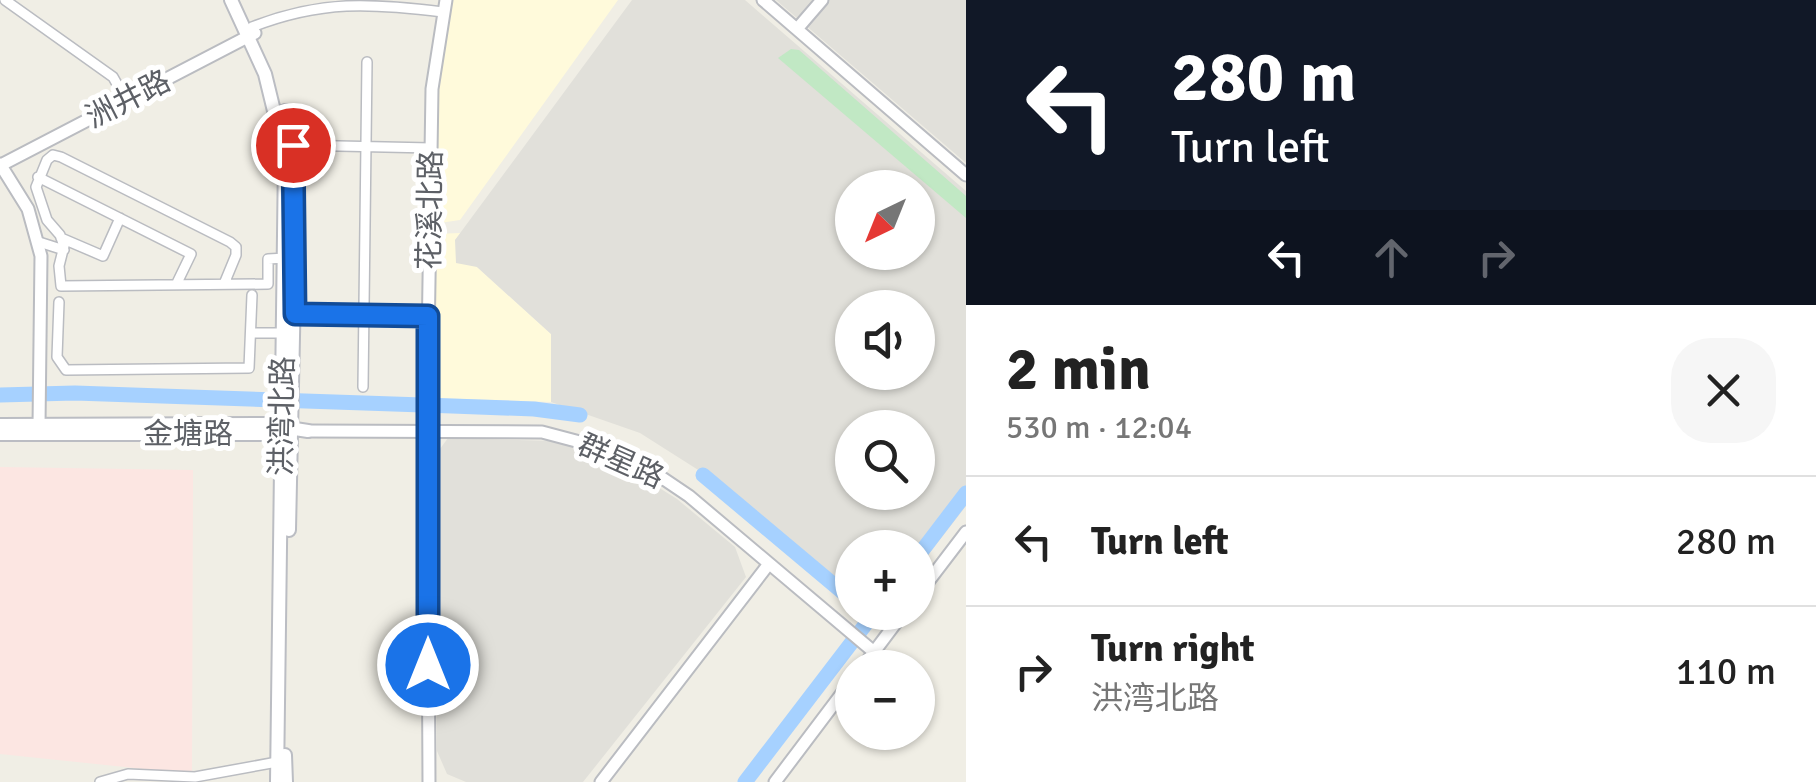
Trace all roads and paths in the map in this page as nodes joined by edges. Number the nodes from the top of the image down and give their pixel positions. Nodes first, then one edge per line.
1 (6, 0) edge
2 (231, 0) edge
3 (240, 0) edge
4 (763, 0) edge
5 (822, 0) edge
6 (298, 5) edge
7 (444, 6) edge
8 (796, 29) junction
9 (252, 32) junction
10 (367, 62) dead end
11 (126, 100) junction
12 (293, 145) junction
13 (365, 147) junction
14 (432, 148) junction
15 (0, 164) edge
16 (966, 175) edge
17 (38, 177) junction
18 (120, 218) junction
19 (61, 238) junction
20 (39, 242) junction
21 (64, 250) junction
22 (286, 258) junction
23 (224, 284) junction
24 (176, 285) junction
25 (252, 295) dead end
26 (58, 302) dead end
27 (295, 314) junction
28 (364, 315) junction
29 (428, 316) junction
30 (250, 333) junction
31 (284, 333) junction
32 (363, 388) dead end
33 (287, 399) junction
34 (0, 425) edge
35 (39, 425) junction
36 (287, 431) junction
37 (308, 431) joint
38 (427, 432) junction
39 (0, 434) edge
40 (966, 532) edge
41 (768, 564) junction
42 (935, 573) edge
43 (872, 650) edge
44 (835, 703) edge
45 (277, 762) junction
46 (100, 782) edge
47 (277, 782) edge
48 (286, 782) edge
49 (429, 782) edge
50 (601, 782) edge
51 (776, 782) edge

1 - 11 street
2 - 9 main road, 洪湾北路
3 - 9 main road, 洪湾北路
4 - 8 street
5 - 8 street
6 - 7 street
6 - 9 street
7 - 14 street, 花溪北路
8 - 16 street
9 - 11 street, 洲井路
9 - 12 main road, 洪湾北路
9 - 22 main road, 洪湾北路
10 - 13 street
11 - 15 street, 洲井路
12 - 13 street
12 - 27 main road, 洪湾北路
13 - 14 street
13 - 28 street
14 - 29 street, 花溪北路
15 - 20 street
17 - 18 street
17 - 19 street
17 - 23 street
18 - 19 street
18 - 24 street
19 - 21 street
20 - 21 street
20 - 35 street
21 - 24 street
22 - 23 street
22 - 31 main road, 洪湾北路
23 - 24 street
25 - 30 street
26 - 30 street
27 - 28 street
27 - 33 main road, 洪湾北路
28 - 29 street
28 - 32 street
29 - 38 street, 花溪北路
30 - 31 street
31 - 33 main road, 洪湾北路
33 - 36 main road, 洪湾北路
34 - 35 main road, 金塘路
35 - 36 main road, 金塘路
36 - 37 main road, 金塘路
36 - 39 main road, 金塘路
36 - 45 main road, 洪湾北路
36 - 48 main road, 洪湾北路
37 - 38 street, 群星路
38 - 41 street, 群星路
38 - 49 street, 花溪北路
40 - 42 street
41 - 43 street, 群星路
41 - 50 street
44 - 51 street
45 - 46 street
45 - 47 main road, 洪湾北路

